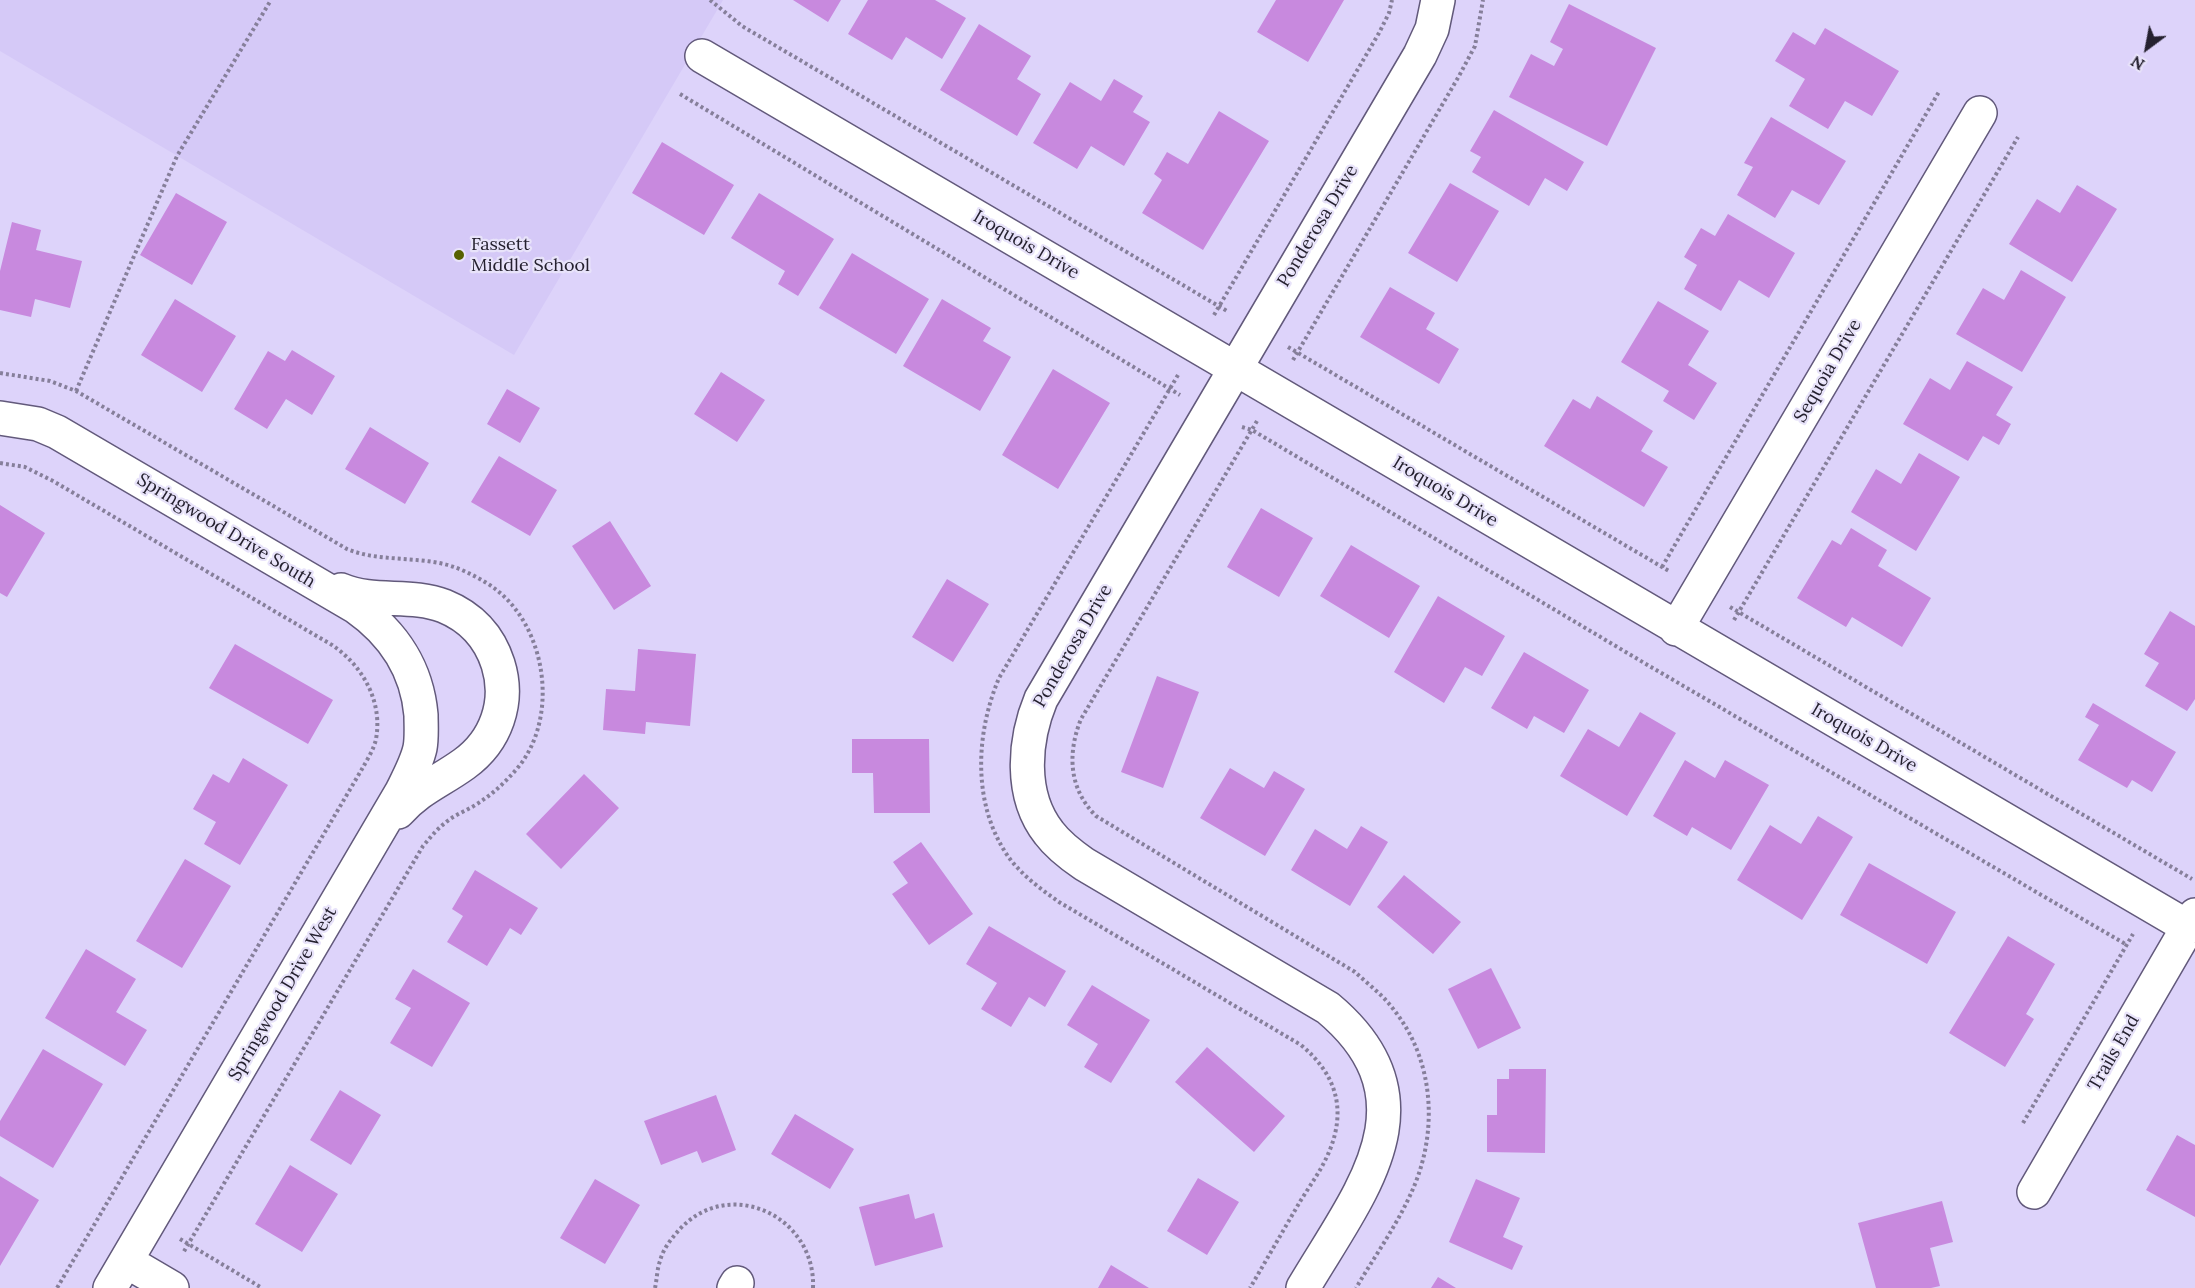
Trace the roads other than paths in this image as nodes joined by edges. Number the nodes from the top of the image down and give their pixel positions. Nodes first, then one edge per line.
1 (1438, 0) edge
2 (702, 56) dead end
3 (1980, 113) dead end
4 (1235, 367) junction
5 (0, 418) edge
6 (300, 574) junction
7 (1676, 629) junction
8 (416, 689) joint
9 (371, 843) junction
10 (2191, 921) edge
11 (2034, 1191) dead end
12 (118, 1274) edge
13 (172, 1288) edge
14 (1303, 1288) edge

1 - 4 street, Ponderosa Drive
2 - 4 street, Iroquois Drive
3 - 7 street, Sequoia Drive
4 - 7 street, Iroquois Drive
4 - 14 street, Ponderosa Drive
5 - 6 street, Springwood Drive South
6 - 8 street, Springwood Drive South
6 - 9 street
7 - 10 street, Iroquois Drive
8 - 9 street, Springwood Drive West
9 - 12 street, Springwood Drive West
10 - 11 street, Trails End
12 - 13 street

